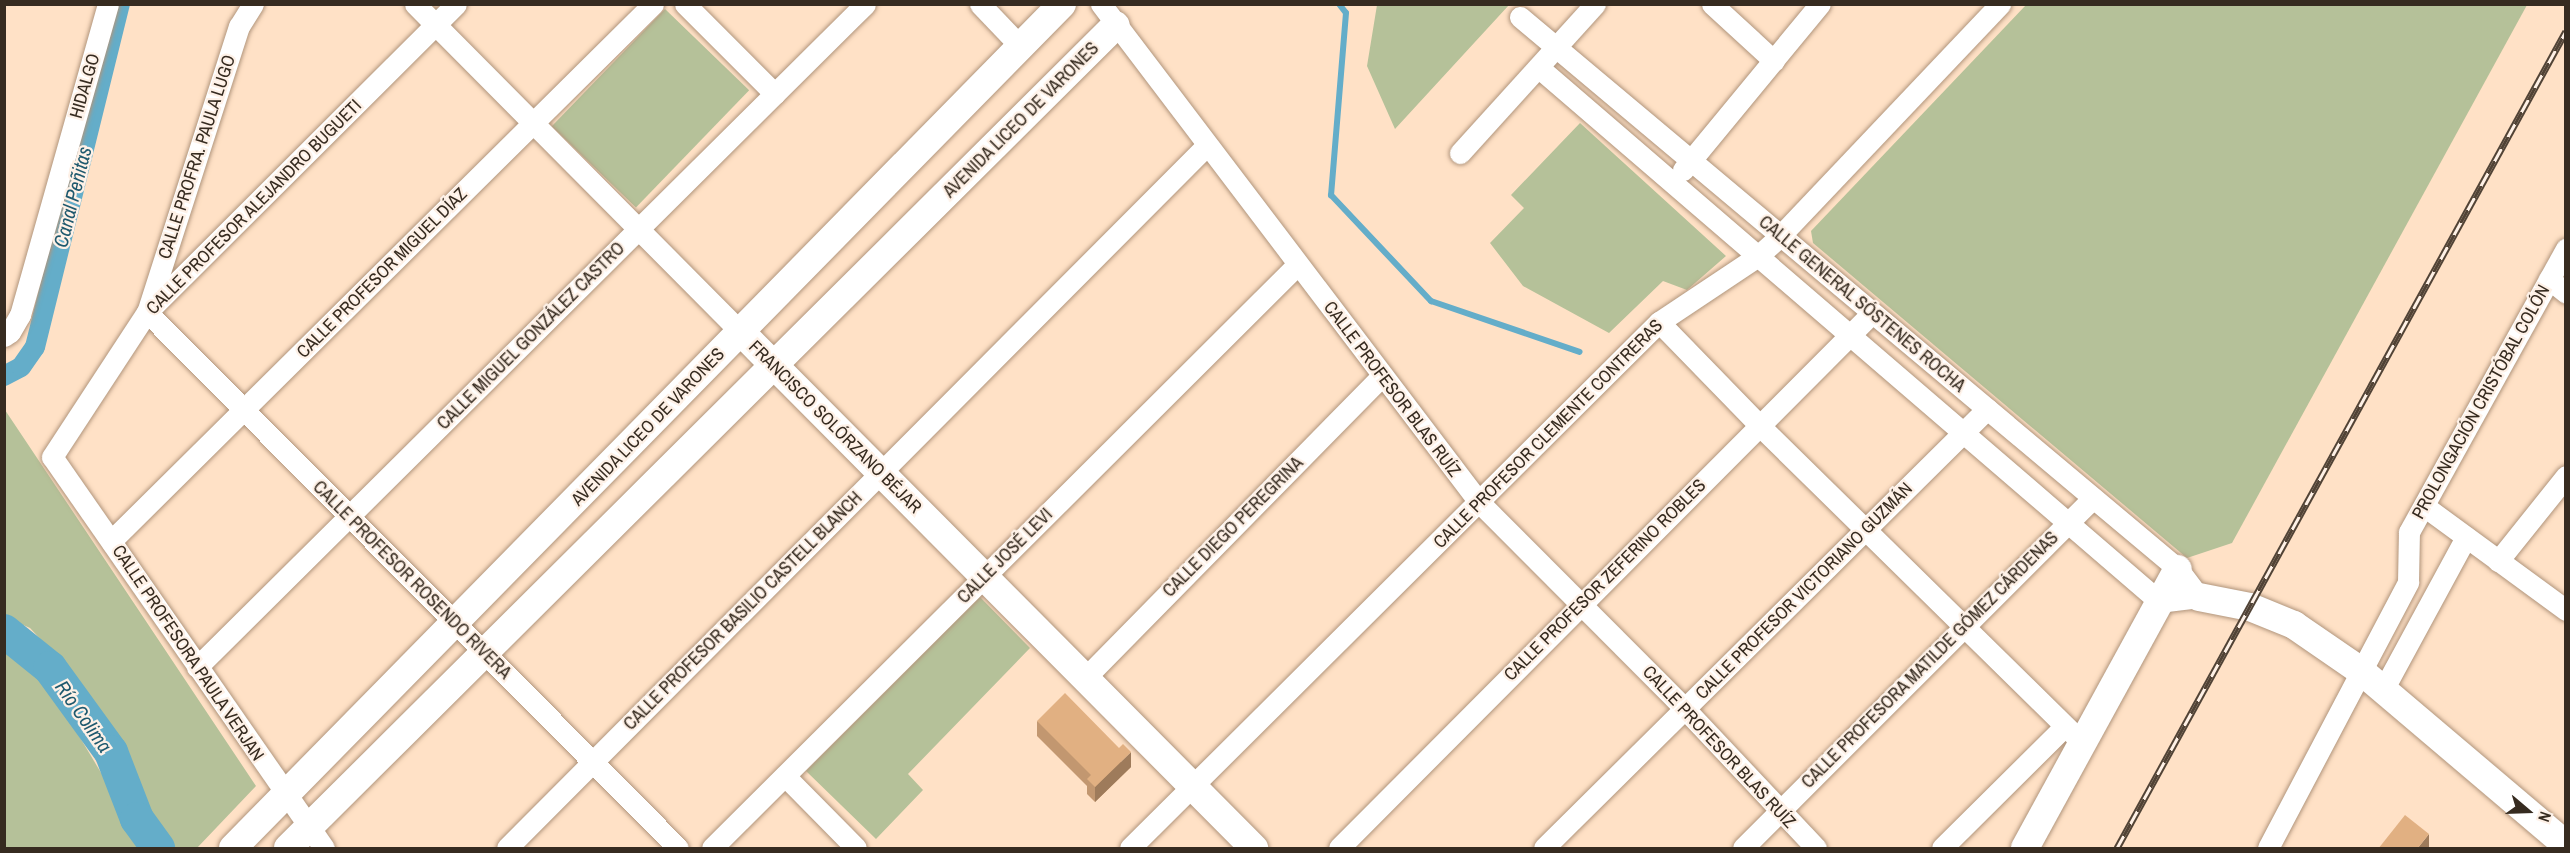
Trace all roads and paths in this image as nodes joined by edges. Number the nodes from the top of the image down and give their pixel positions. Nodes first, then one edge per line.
1 (108, 4) edge
2 (253, 4) edge
3 (415, 4) edge
4 (456, 4) edge
5 (654, 4) edge
6 (685, 4) edge
7 (865, 4) edge
8 (980, 4) edge
9 (1062, 4) edge
10 (1595, 4) edge
11 (1712, 4) edge
12 (1820, 4) edge
13 (2000, 4) edge
14 (1109, 15) edge
15 (1520, 17) dead end
16 (435, 25) junction
17 (1021, 47) junction
18 (1556, 48) junction
19 (1774, 61) junction
20 (1538, 67) junction
21 (775, 94) junction
22 (533, 123) junction
23 (1207, 145) junction
24 (1460, 153) dead end
25 (1691, 161) junction
26 (1673, 182) junction
27 (638, 229) junction
28 (1780, 236) junction
29 (2565, 249) edge
30 (1758, 256) junction
31 (1298, 264) junction
32 (2549, 279) junction
33 (2565, 293) edge
34 (147, 312) junction
35 (1872, 313) junction
36 (1659, 322) junction
37 (741, 332) junction
38 (1849, 334) junction
39 (4, 336) edge
40 (774, 366) junction
41 (1382, 376) junction
42 (1987, 409) junction
43 (244, 410) junction
44 (1759, 425) junction
45 (1963, 433) junction
46 (52, 457) joint
47 (881, 473) junction
48 (2565, 476) edge
49 (2093, 498) junction
50 (1479, 502) junction
51 (2424, 506) junction
52 (349, 517) junction
53 (2068, 523) junction
54 (1865, 530) junction
55 (2466, 537) junction
56 (111, 541) junction
57 (2498, 561) junction
58 (2178, 569) junction
59 (984, 577) junction
60 (2199, 597) junction
61 (2160, 602) junction
62 (1581, 604) junction
63 (2565, 610) edge
64 (454, 623) junction
65 (1963, 627) junction
66 (484, 653) junction
67 (197, 667) junction
68 (2361, 671) junction
69 (1085, 678) junction
70 (2383, 690) junction
71 (1685, 709) junction
72 (2074, 734) junction
73 (593, 762) junction
74 (785, 776) junction
75 (1192, 786) junction
76 (286, 795) junction
77 (1779, 812) junction
78 (316, 839) edge
79 (2565, 846) edge
80 (233, 849) edge
81 (288, 849) edge
82 (507, 849) edge
83 (678, 849) edge
84 (712, 849) edge
85 (856, 849) edge
86 (1130, 849) edge
87 (1254, 849) edge
88 (1339, 849) edge
89 (1544, 849) edge
90 (1743, 849) edge
91 (1816, 849) edge
92 (1942, 849) edge
93 (2025, 849) edge
94 (2268, 849) edge

1 - 39 street, HIDALGO
2 - 34 street, CALLE PROFRA. PAULA LUGO
3 - 16 street, FRANCISCO SOLÓRZANO BÉJAR
4 - 16 street, CALLE PROFESOR ALEJANDRO BUGUETI
5 - 22 street, CALLE PROFESOR MIGUEL DÍAZ
6 - 21 street
7 - 21 street, CALLE MIGUEL GONZÁLEZ CASTRO
8 - 17 street
9 - 17 street, AVENIDA LICEO DE VARONES
10 - 18 street
11 - 19 street
12 - 19 street
13 - 28 street, CALLE PROFESOR CLEMENTE CONTRERAS
14 - 23 street, CALLE PROFESOR BLAS RUÍZ
14 - 40 street, AVENIDA LICEO DE VARONES
15 - 18 street, CALLE GENERAL SÓSTENES ROCHA
16 - 22 street, FRANCISCO SOLÓRZANO BÉJAR
16 - 34 street, CALLE PROFESOR ALEJANDRO BUGUETI
17 - 37 street, AVENIDA LICEO DE VARONES
18 - 20 street
18 - 25 street, CALLE GENERAL SÓSTENES ROCHA
19 - 25 street
20 - 24 street
20 - 26 street, CALLE GENERAL SÓSTENES ROCHA
21 - 27 street, CALLE MIGUEL GONZÁLEZ CASTRO
22 - 27 street, FRANCISCO SOLÓRZANO BÉJAR
22 - 43 street, CALLE PROFESOR MIGUEL DÍAZ
23 - 31 street, CALLE PROFESOR BLAS RUÍZ
23 - 47 street, CALLE PROFESOR BASILIO CASTELL BLANCH
25 - 26 street
25 - 28 street, CALLE GENERAL SÓSTENES ROCHA
26 - 30 street, CALLE GENERAL SÓSTENES ROCHA
27 - 37 street, FRANCISCO SOLÓRZANO BÉJAR
27 - 52 street, CALLE MIGUEL GONZÁLEZ CASTRO
28 - 30 street, CALLE PROFESOR CLEMENTE CONTRERAS
28 - 35 street, CALLE GENERAL SÓSTENES ROCHA
29 - 32 street, PROLONGACIÓN CRISTÓBAL COLÓN
30 - 36 street, CALLE PROFESOR CLEMENTE CONTRERAS
30 - 38 street, CALLE GENERAL SÓSTENES ROCHA
31 - 41 street, CALLE PROFESOR BLAS RUÍZ
31 - 59 street, CALLE JOSÉ LEVI
32 - 33 street
32 - 51 street, PROLONGACIÓN CRISTÓBAL COLÓN
34 - 43 street, CALLE PROFESOR ROSENDO RIVERA
34 - 46 street, CALLE PROFESOR ALEJANDRO BUGUETI
35 - 38 street, CALLE PROFESOR ZEFERINO ROBLES
35 - 42 street, CALLE GENERAL SÓSTENES ROCHA
36 - 44 street
36 - 50 street, CALLE PROFESOR CLEMENTE CONTRERAS
37 - 40 street, FRANCISCO SOLÓRZANO BÉJAR
37 - 64 street, AVENIDA LICEO DE VARONES
38 - 44 street, CALLE PROFESOR ZEFERINO ROBLES
38 - 45 street, CALLE GENERAL SÓSTENES ROCHA
40 - 47 street, FRANCISCO SOLÓRZANO BÉJAR
40 - 66 street, AVENIDA LICEO DE VARONES
41 - 50 street, CALLE PROFESOR BLAS RUÍZ
41 - 69 street, CALLE DIEGO PEREGRINA
42 - 45 street, CALLE PROFESOR VICTORIANO GUZMÁN
42 - 49 street, CALLE GENERAL SÓSTENES ROCHA
43 - 52 street, CALLE PROFESOR ROSENDO RIVERA
43 - 56 street, CALLE PROFESOR MIGUEL DÍAZ
44 - 54 street
44 - 62 street, CALLE PROFESOR ZEFERINO ROBLES
45 - 53 street, CALLE GENERAL SÓSTENES ROCHA
45 - 54 street, CALLE PROFESOR VICTORIANO GUZMÁN
46 - 56 street, CALLE PROFESORA PAULA VERJAN
47 - 59 street, FRANCISCO SOLÓRZANO BÉJAR
47 - 73 street, CALLE PROFESOR BASILIO CASTELL BLANCH
48 - 57 street
49 - 53 street, CALLE PROFESORA MATILDE GÓMEZ CÁRDENAS
49 - 58 street, CALLE GENERAL SÓSTENES ROCHA
50 - 62 street, CALLE PROFESOR BLAS RUÍZ
50 - 75 street, CALLE PROFESOR CLEMENTE CONTRERAS
51 - 55 street
51 - 68 street, PROLONGACIÓN CRISTÓBAL COLÓN
52 - 64 street, CALLE PROFESOR ROSENDO RIVERA
52 - 67 street, CALLE MIGUEL GONZÁLEZ CASTRO
53 - 61 street, CALLE GENERAL SÓSTENES ROCHA
53 - 65 street, CALLE PROFESORA MATILDE GÓMEZ CÁRDENAS
54 - 65 street
54 - 71 street, CALLE PROFESOR VICTORIANO GUZMÁN
55 - 57 street
55 - 70 street
56 - 67 street, CALLE PROFESORA PAULA VERJAN
57 - 63 street
58 - 60 street, CALLE GENERAL SÓSTENES ROCHA
58 - 61 street
59 - 69 street, FRANCISCO SOLÓRZANO BÉJAR
59 - 74 street, CALLE JOSÉ LEVI
60 - 61 street
60 - 68 street
61 - 72 street
62 - 71 street, CALLE PROFESOR BLAS RUÍZ
62 - 88 street, CALLE PROFESOR ZEFERINO ROBLES
64 - 66 street, CALLE PROFESOR ROSENDO RIVERA
64 - 76 street, AVENIDA LICEO DE VARONES
65 - 72 street
65 - 77 street, CALLE PROFESORA MATILDE GÓMEZ CÁRDENAS
66 - 73 street, CALLE PROFESOR ROSENDO RIVERA
66 - 78 street, AVENIDA LICEO DE VARONES
67 - 76 street, CALLE PROFESORA PAULA VERJAN
68 - 70 street
68 - 94 street, PROLONGACIÓN CRISTÓBAL COLÓN
69 - 75 street, FRANCISCO SOLÓRZANO BÉJAR
70 - 79 street
71 - 77 street, CALLE PROFESOR BLAS RUÍZ
71 - 89 street, CALLE PROFESOR VICTORIANO GUZMÁN
72 - 92 street
72 - 93 street
73 - 82 street, CALLE PROFESOR BASILIO CASTELL BLANCH
73 - 83 street, CALLE PROFESOR ROSENDO RIVERA
74 - 84 street, CALLE JOSÉ LEVI
74 - 85 street
75 - 86 street, CALLE PROFESOR CLEMENTE CONTRERAS
75 - 87 street, FRANCISCO SOLÓRZANO BÉJAR
76 - 78 street, CALLE PROFESORA PAULA VERJAN
76 - 80 street, AVENIDA LICEO DE VARONES
77 - 90 street, CALLE PROFESORA MATILDE GÓMEZ CÁRDENAS
77 - 91 street, CALLE PROFESOR BLAS RUÍZ
78 - 81 street, AVENIDA LICEO DE VARONES

